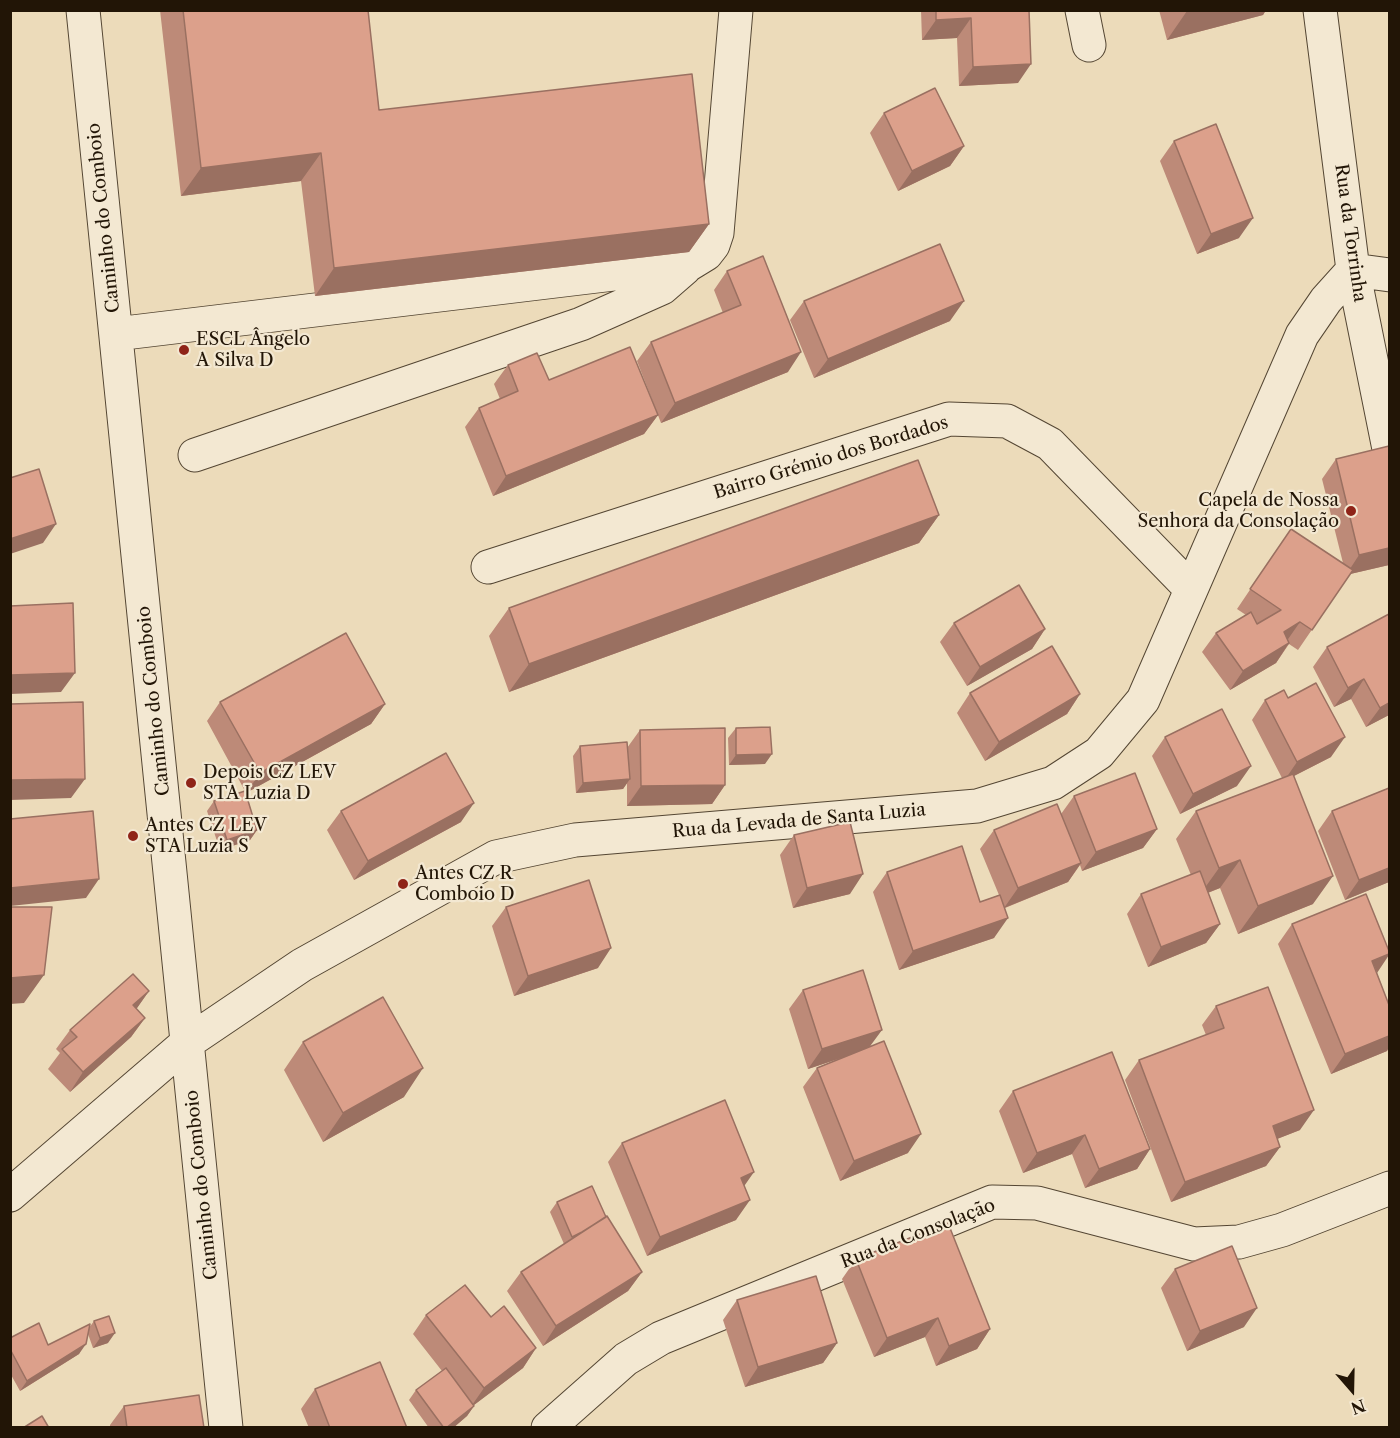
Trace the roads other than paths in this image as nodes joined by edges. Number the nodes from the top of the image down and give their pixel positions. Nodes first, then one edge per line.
1 (83, 10) edge
2 (736, 10) edge
3 (1082, 10) edge
4 (1320, 10) edge
5 (1089, 45) dead end
6 (688, 266) junction
7 (1353, 270) junction
8 (1389, 275) edge
9 (116, 334) junction
10 (1389, 454) edge
11 (195, 455) dead end
12 (488, 567) dead end
13 (1190, 588) junction
14 (188, 1042) junction
15 (1389, 1188) edge
16 (10, 1195) edge
17 (226, 1428) edge
18 (549, 1428) edge

1 - 9 street, Caminho do Comboio
2 - 6 street
3 - 5 street
4 - 7 street, Rua da Torrinha
6 - 9 street
6 - 11 street
7 - 8 street
7 - 10 street, Rua da Torrinha
7 - 13 street, Rua da Levada de Santa Luzia
9 - 14 street, Caminho do Comboio
12 - 13 street, Bairro Grémio dos Bordados
13 - 14 street, Rua da Levada de Santa Luzia
14 - 16 street, Rua da Levada de Santa Luzia
14 - 17 street, Caminho do Comboio
15 - 18 street, Rua da Consolação

